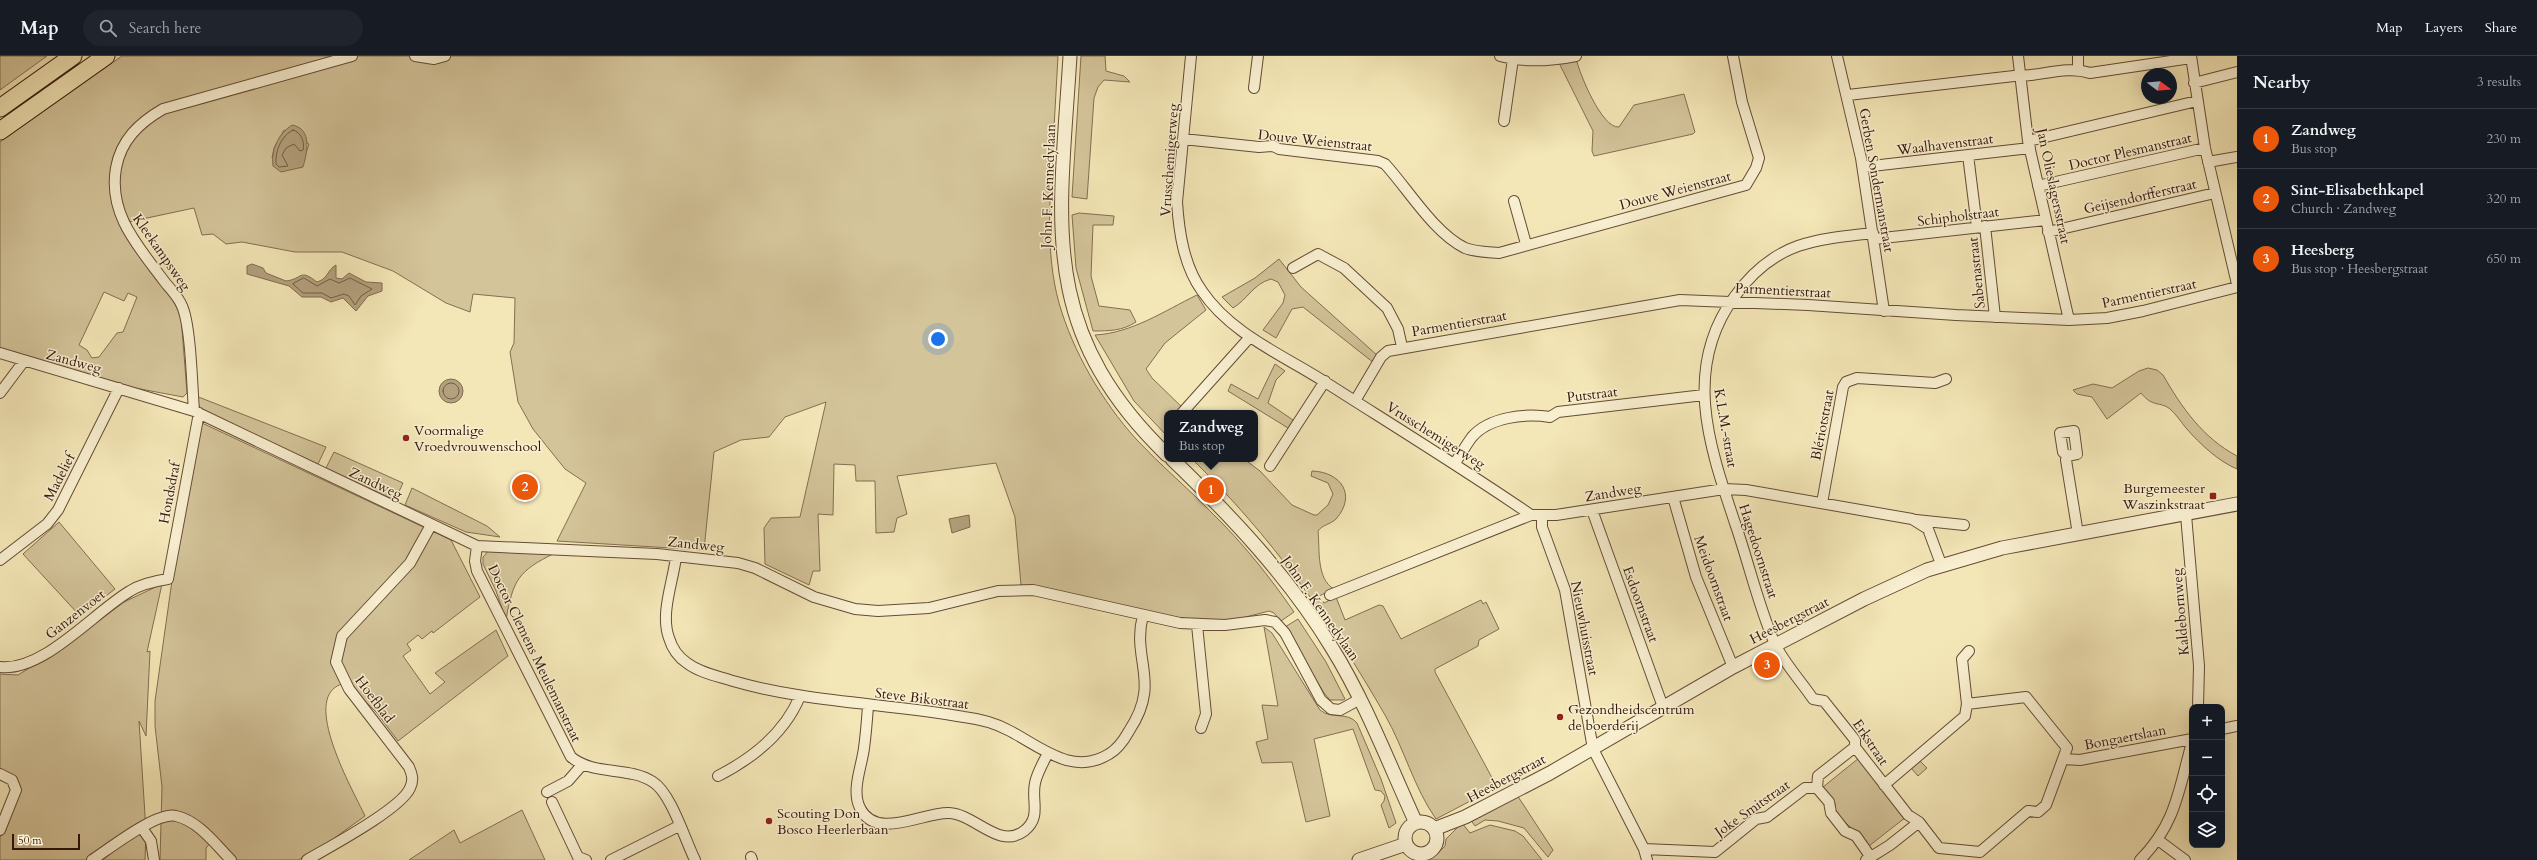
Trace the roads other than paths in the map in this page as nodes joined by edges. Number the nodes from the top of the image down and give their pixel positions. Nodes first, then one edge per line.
1 (73, 56) edge
2 (106, 56) edge
3 (352, 56) edge
4 (415, 56) edge
5 (445, 56) edge
6 (1070, 56) edge
7 (1191, 56) edge
8 (1258, 56) edge
9 (1500, 56) edge
10 (1576, 56) edge
11 (1734, 56) edge
12 (1837, 56) edge
13 (2018, 56) edge
14 (2078, 56) edge
15 (2191, 57) edge
16 (1513, 59) junction
17 (2078, 69) junction
18 (2237, 72) edge
19 (2021, 77) junction
20 (2194, 84) junction
21 (1254, 88) dead end
22 (1848, 95) junction
23 (2197, 101) junction
24 (0, 108) edge
25 (1504, 121) dead end
26 (0, 131) edge
27 (1183, 139) junction
28 (2029, 145) junction
29 (2205, 148) junction
30 (1968, 155) junction
31 (2237, 157) edge
32 (2208, 162) junction
33 (1863, 167) junction
34 (2038, 186) junction
35 (2215, 193) junction
36 (1514, 201) dead end
37 (2046, 220) junction
38 (1981, 227) junction
39 (2048, 232) junction
40 (1873, 236) junction
41 (1526, 244) junction
42 (1293, 268) dead end
43 (2237, 285) edge
44 (1731, 301) junction
45 (1884, 311) junction
46 (1995, 317) junction
47 (2069, 320) junction
48 (1250, 336) junction
49 (1402, 347) junction
50 (0, 353) edge
51 (24, 361) junction
52 (1946, 379) dead end
53 (1325, 381) junction
54 (119, 388) junction
55 (0, 393) edge
56 (1704, 395) junction
57 (1355, 401) junction
58 (1185, 410) edge
59 (196, 412) junction
60 (1164, 451) edge
61 (2067, 456) dead end
62 (1175, 462) edge
63 (1455, 463) junction
64 (1270, 466) dead end
65 (1724, 489) junction
66 (1673, 497) junction
67 (1822, 503) junction
68 (2237, 504) edge
69 (1592, 510) junction
70 (1532, 515) junction
71 (2186, 515) junction
72 (1542, 516) junction
73 (1912, 519) junction
74 (431, 525) junction
75 (1964, 526) dead end
76 (2078, 534) junction
77 (477, 546) junction
78 (676, 558) junction
79 (0, 560) edge
80 (1941, 564) junction
81 (168, 579) joint
82 (1330, 595) dead end
83 (1143, 614) junction
84 (1197, 625) junction
85 (1776, 645) junction
86 (1969, 651) dead end
87 (0, 667) edge
88 (1733, 667) junction
89 (800, 696) junction
90 (1360, 699) junction
91 (1967, 704) junction
92 (2198, 704) edge
93 (868, 706) junction
94 (1663, 707) junction
95 (2237, 726) edge
96 (1201, 728) dead end
97 (2225, 728) edge
98 (2189, 740) edge
99 (1855, 747) junction
100 (1593, 749) junction
101 (1048, 753) junction
102 (2189, 753) edge
103 (2063, 759) junction
104 (582, 765) junction
105 (0, 774) edge
106 (718, 776) dead end
107 (1884, 785) junction
108 (1817, 788) junction
109 (547, 792) dead end
110 (552, 802) dead end
111 (1919, 822) junction
112 (1416, 823) junction
113 (679, 826) junction
114 (142, 828) junction
115 (1434, 829) junction
116 (0, 830) edge
117 (2158, 840) junction
118 (1406, 844) junction
119 (1644, 849) junction
120 (1868, 858) edge
121 (92, 860) edge
122 (154, 860) edge
123 (231, 860) edge
124 (307, 860) edge
125 (586, 860) edge
126 (611, 860) edge
127 (695, 860) edge
128 (1359, 860) edge
129 (1647, 860) edge
130 (2140, 860) edge
131 (2185, 860) edge

1 - 24 highway
2 - 26 highway
3 - 59 street, Kleekampsweg
4 - 5 street
6 - 60 street, John F. Kennedylaan
7 - 27 street, Vrusschemigerweg
8 - 21 street
9 - 16 street
10 - 16 street
11 - 41 street, Douve Weienstraat
12 - 22 street, Gerben Sondermanstraat
13 - 19 street, Jan Olieslagersstraat
14 - 17 street
15 - 17 street
15 - 20 street
16 - 25 street
17 - 19 street
18 - 20 street
19 - 22 street
19 - 28 street, Jan Olieslagersstraat
20 - 23 street
22 - 33 street, Gerben Sondermanstraat
23 - 28 street, Waalhavenstraat
23 - 29 street
27 - 41 street, Douve Weienstraat
27 - 48 street, Vrusschemigerweg
28 - 30 street, Waalhavenstraat
28 - 34 street, Jan Olieslagersstraat
29 - 32 street
29 - 34 street, Doctor Plesmanstraat
30 - 33 street, Waalhavenstraat
30 - 38 street, Sabenastraat
31 - 32 street
32 - 35 street
33 - 40 street, Gerben Sondermanstraat
34 - 37 street, Jan Olieslagersstraat
35 - 39 street, Geijsendorfferstraat
35 - 43 street
36 - 41 street
37 - 38 street, Schipholstraat
37 - 39 street, Jan Olieslagersstraat
38 - 40 street, Schipholstraat
38 - 46 street, Sabenastraat
39 - 47 street, Jan Olieslagersstraat
40 - 44 street, K.L.M.-straat
40 - 45 street, Gerben Sondermanstraat
42 - 49 street
43 - 47 street, Parmentierstraat
44 - 45 street, Parmentierstraat
44 - 49 street, Parmentierstraat
44 - 56 street, K.L.M.-straat
45 - 46 street, Parmentierstraat
46 - 47 street, Parmentierstraat
48 - 53 street, Vrusschemigerweg
48 - 58 street
49 - 57 street, Parmentierstraat
50 - 51 street, Zandweg
51 - 54 street, Zandweg
51 - 55 street
52 - 67 street, Blériotstraat
53 - 57 street, Vrusschemigerweg
53 - 64 street
54 - 59 street, Zandweg
54 - 79 street, Madelief
56 - 63 street, Putstraat
56 - 65 street, K.L.M.-straat
57 - 63 street, Vrusschemigerweg
59 - 74 street, Zandweg
59 - 81 street, Hondsdraf
61 - 76 street
62 - 90 street, John F. Kennedylaan
63 - 70 street, Vrusschemigerweg
65 - 66 street, Zandweg
65 - 67 street, Zandweg
65 - 85 street, Hagedoornstraat
66 - 69 street, Zandweg
66 - 88 street, Meidoornstraat
67 - 73 street, Zandweg
68 - 71 street, Heesbergstraat
69 - 72 street, Zandweg
69 - 94 street, Esdoornstraat
70 - 72 street, Zandweg
70 - 82 street, Zandweg
71 - 76 street, Heesbergstraat
71 - 92 street, Kaldebornweg
72 - 100 street, Nieuwhuisstraat
73 - 75 street, Zandweg
73 - 80 street, Zandweg
74 - 77 street, Zandweg
74 - 124 street, Hoefblad
76 - 80 street, Heesbergstraat
77 - 78 street, Zandweg
77 - 104 street, Doctor Clemens Meulemanstraat
78 - 83 street, Zandweg
78 - 89 street, Steve Bikostraat
80 - 85 street, Heesbergstraat
81 - 87 street, Ganzenvoet
83 - 84 street, Zandweg
83 - 101 street, Steve Bikostraat
84 - 90 street, Zandweg
84 - 96 street
85 - 88 street, Heesbergstraat
85 - 99 street, Erkstraat
86 - 91 street
88 - 94 street, Heesbergstraat
89 - 93 street, Steve Bikostraat
89 - 106 street
90 - 112 street, John F. Kennedylaan
91 - 103 street
91 - 107 street
93 - 101 street, Steve Bikostraat
93 - 101 street
94 - 100 street, Heesbergstraat
95 - 97 street
98 - 103 street, Bongaertslaan
99 - 107 street, Erkstraat
99 - 108 street
100 - 115 street, Heesbergstraat
100 - 119 street, Nieuwhuisstraat
102 - 117 street
103 - 111 street, Erkstraat
104 - 109 street
104 - 113 street, Doctor Clemens Meulemanstraat
105 - 116 street
107 - 111 street, Erkstraat
108 - 119 street, Joke Smitstraat
108 - 120 street
110 - 125 street
111 - 120 street
112 - 115 street
112 - 118 street
113 - 126 street
113 - 127 street, Doctor Clemens Meulemanstraat
114 - 121 street
114 - 122 street
114 - 123 street
115 - 118 street
117 - 130 street
117 - 131 street
118 - 128 street
119 - 129 street, Nieuwhuisstraat

